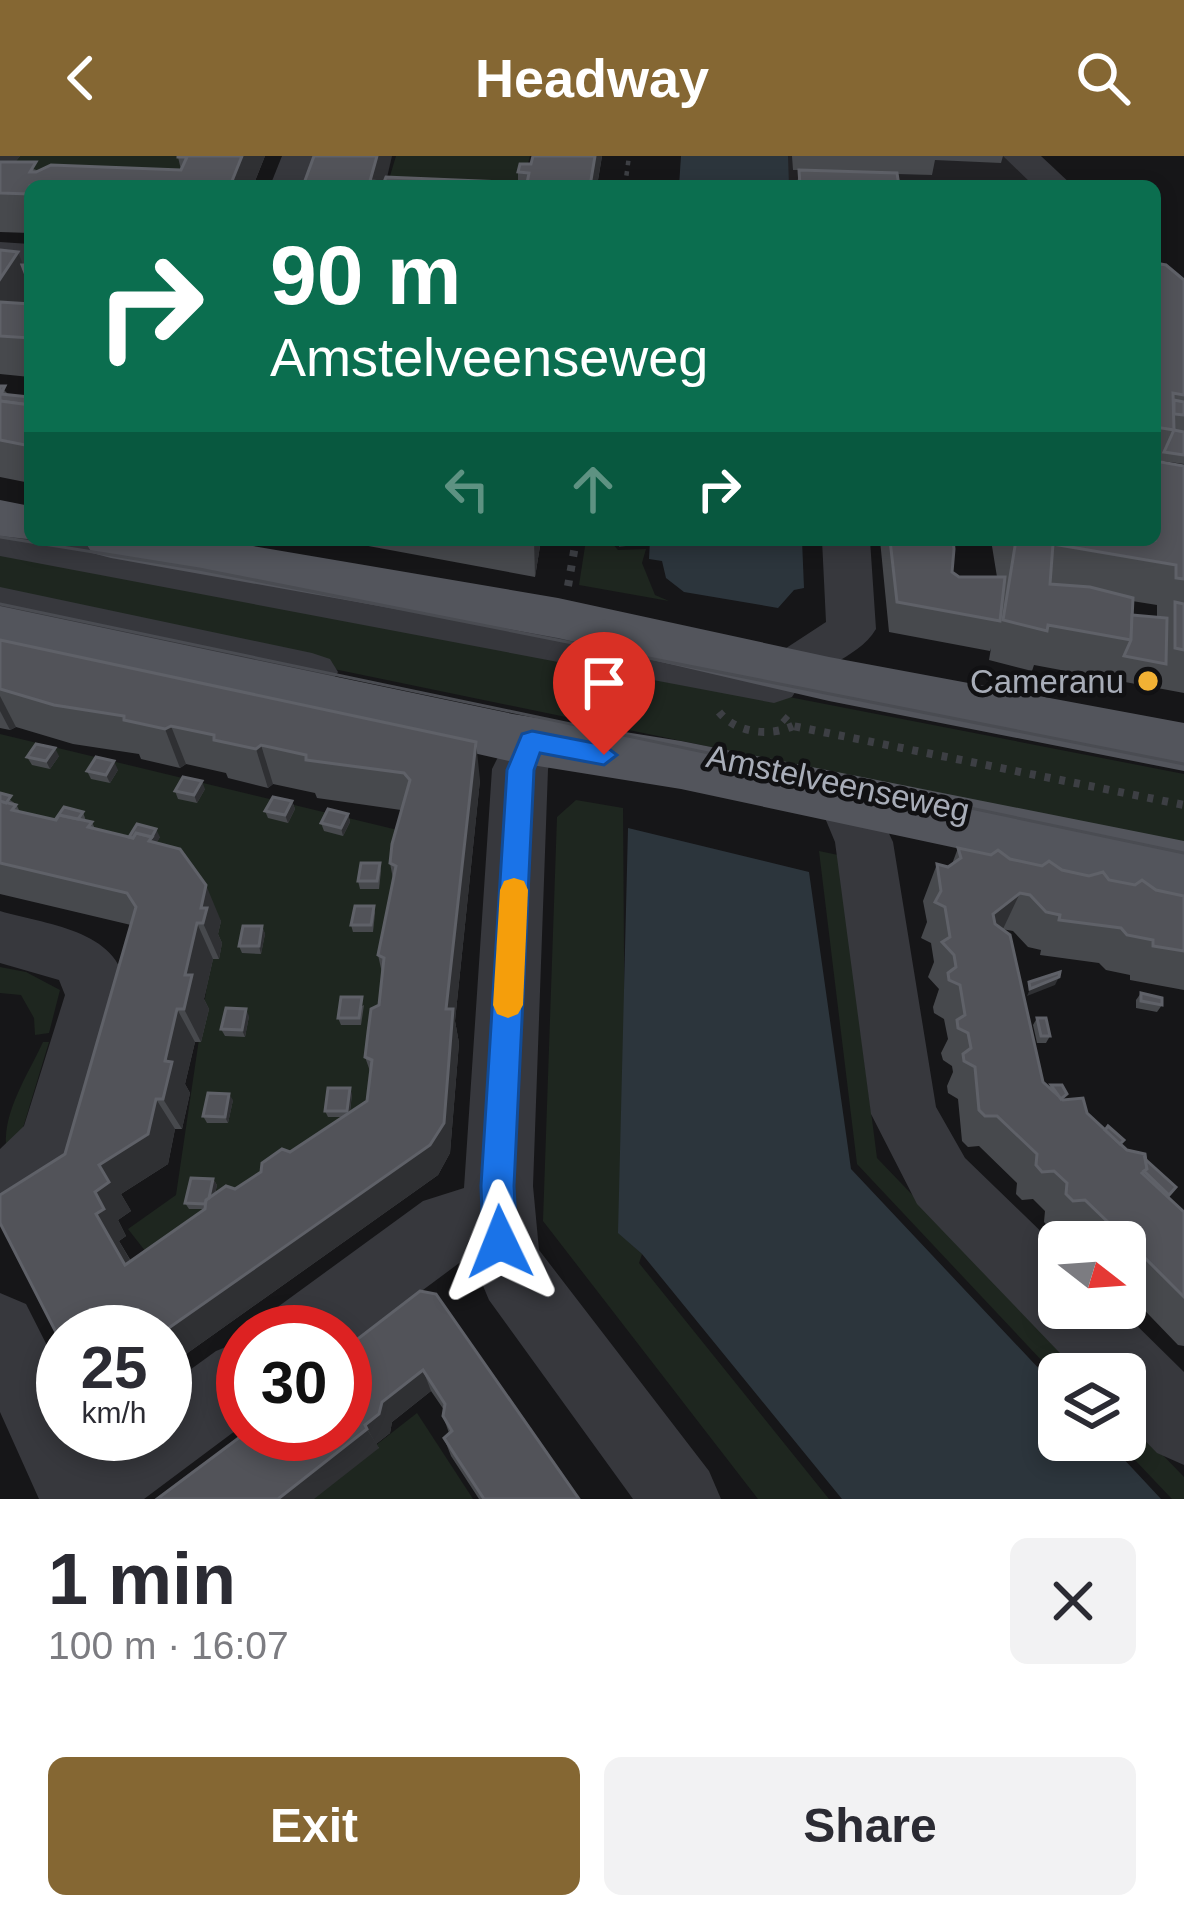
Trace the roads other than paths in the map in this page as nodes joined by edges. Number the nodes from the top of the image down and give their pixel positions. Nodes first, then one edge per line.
1 (1020, 156) edge
2 (1048, 180) edge
3 (32, 546) edge
4 (159, 546) edge
5 (846, 546) edge
6 (0, 604) edge
7 (0, 626) edge
8 (793, 698) junction
9 (532, 741) junction
10 (1184, 747) edge
11 (1184, 765) edge
12 (863, 797) junction
13 (1184, 854) edge
14 (1184, 869) edge
15 (0, 937) edge
16 (0, 1191) edge
17 (498, 1214) junction
18 (1038, 1279) edge
19 (341, 1305) edge
20 (1088, 1329) edge
21 (0, 1330) edge
22 (216, 1398) edge
23 (1184, 1426) edge
24 (80, 1498) edge
25 (681, 1499) edge

1 - 2 street
3 - 11 street
4 - 8 main road
5 - 8 street
6 - 12 street, Amstelveenseweg
7 - 9 main road, Amstelveenseweg
8 - 10 main road
9 - 12 main road, Amstelveenseweg
9 - 17 street
12 - 13 street, Amstelveenseweg
12 - 14 main road, Amstelveenseweg
12 - 18 street
15 - 16 street
17 - 19 street
17 - 25 street
20 - 23 street
21 - 24 street
22 - 24 street

